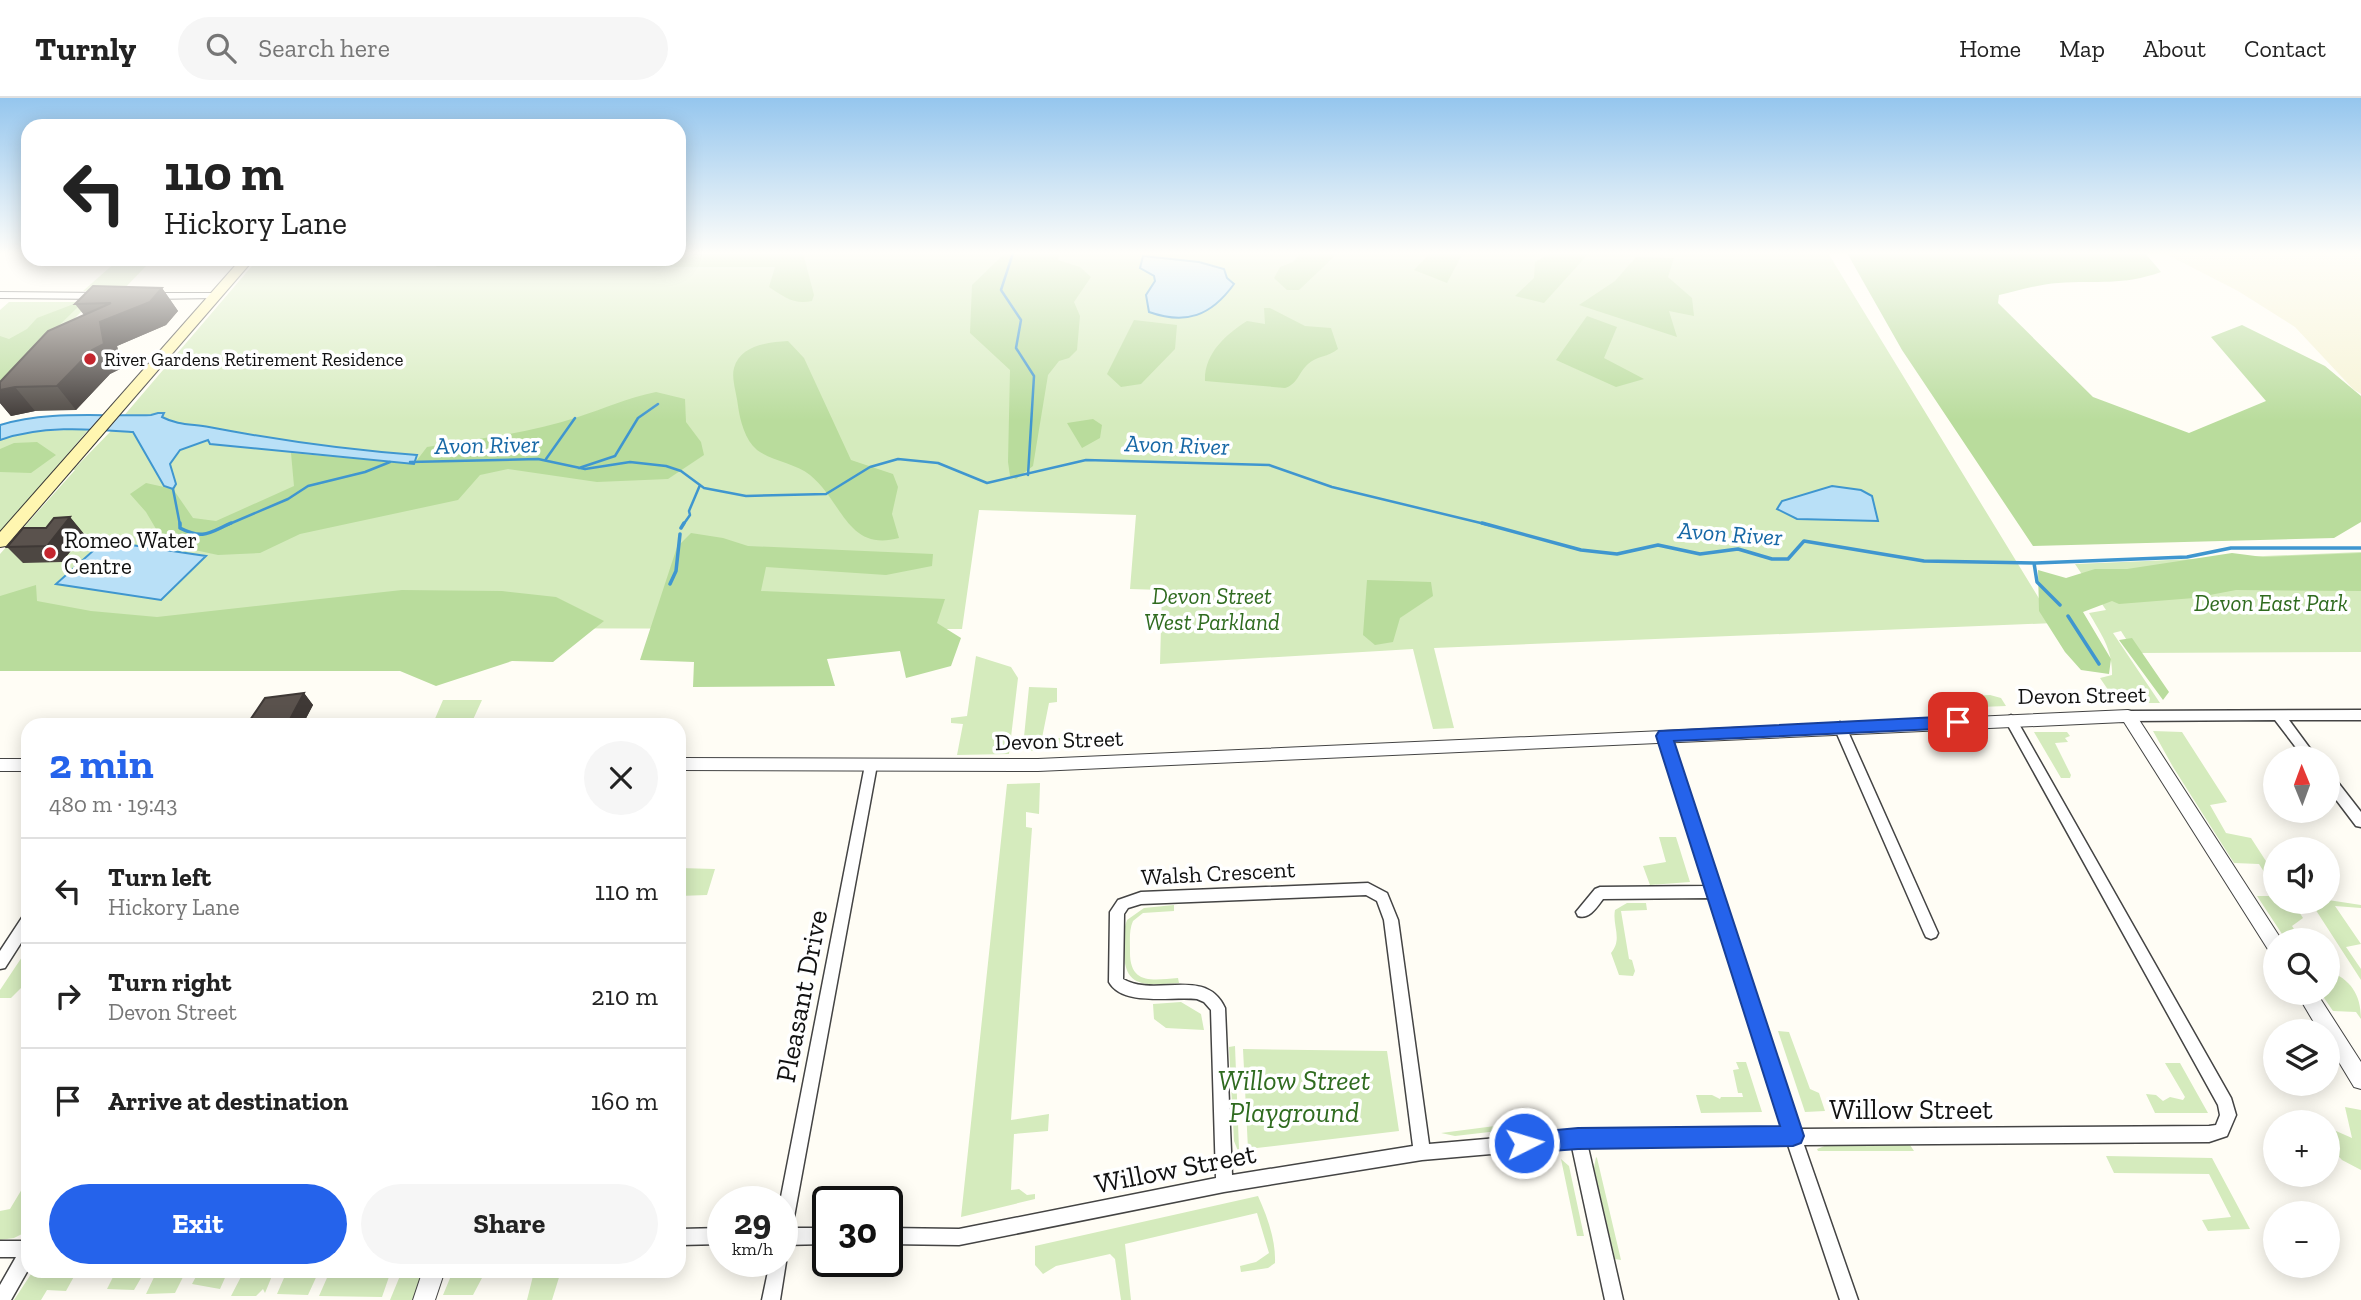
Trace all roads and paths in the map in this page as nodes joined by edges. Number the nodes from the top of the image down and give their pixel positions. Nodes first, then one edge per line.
1 (204, 309) edge
2 (0, 542) edge
3 (2278, 715) junction
4 (2361, 715) edge
5 (2128, 716) junction
6 (2011, 720) junction
7 (1840, 727) junction
8 (1664, 736) junction
9 (2302, 746) edge
10 (686, 764) edge
11 (0, 765) edge
12 (21, 765) edge
13 (872, 765) junction
14 (2340, 795) edge
15 (2361, 822) edge
16 (1714, 892) junction
17 (1583, 912) dead end
18 (2263, 928) edge
19 (21, 931) edge
20 (1931, 933) dead end
21 (0, 963) edge
22 (2313, 1005) edge
23 (2361, 1080) edge
24 (1793, 1136) junction
25 (1578, 1139) junction
26 (1422, 1152) junction
27 (1224, 1184) junction
28 (792, 1186) edge
29 (707, 1236) edge
30 (903, 1236) edge
31 (686, 1237) edge
32 (0, 1249) edge
33 (21, 1251) edge
34 (21, 1264) edge
35 (775, 1277) edge
36 (431, 1278) edge
37 (1, 1300) edge
38 (424, 1300) edge
39 (771, 1300) edge
40 (1614, 1300) edge
41 (1849, 1300) edge

1 - 2 main road
3 - 4 street, Devon Street
3 - 5 street, Devon Street
3 - 9 street
5 - 6 street, Devon Street
5 - 18 street
6 - 7 street, Devon Street
6 - 24 street, Willow Street
7 - 8 street, Devon Street
7 - 20 street
8 - 13 street, Devon Street
8 - 16 street
10 - 13 street, Devon Street
11 - 12 street
13 - 28 street, Pleasant Drive
14 - 15 street
16 - 17 street
16 - 24 street
19 - 21 street
22 - 23 street
24 - 25 street, Willow Street
24 - 41 street
25 - 26 street, Willow Street
25 - 40 street
26 - 27 street, Willow Street
26 - 27 street, Walsh Crescent
27 - 30 street, Willow Street
29 - 31 street
32 - 33 street
34 - 37 street
35 - 39 street
36 - 38 street

